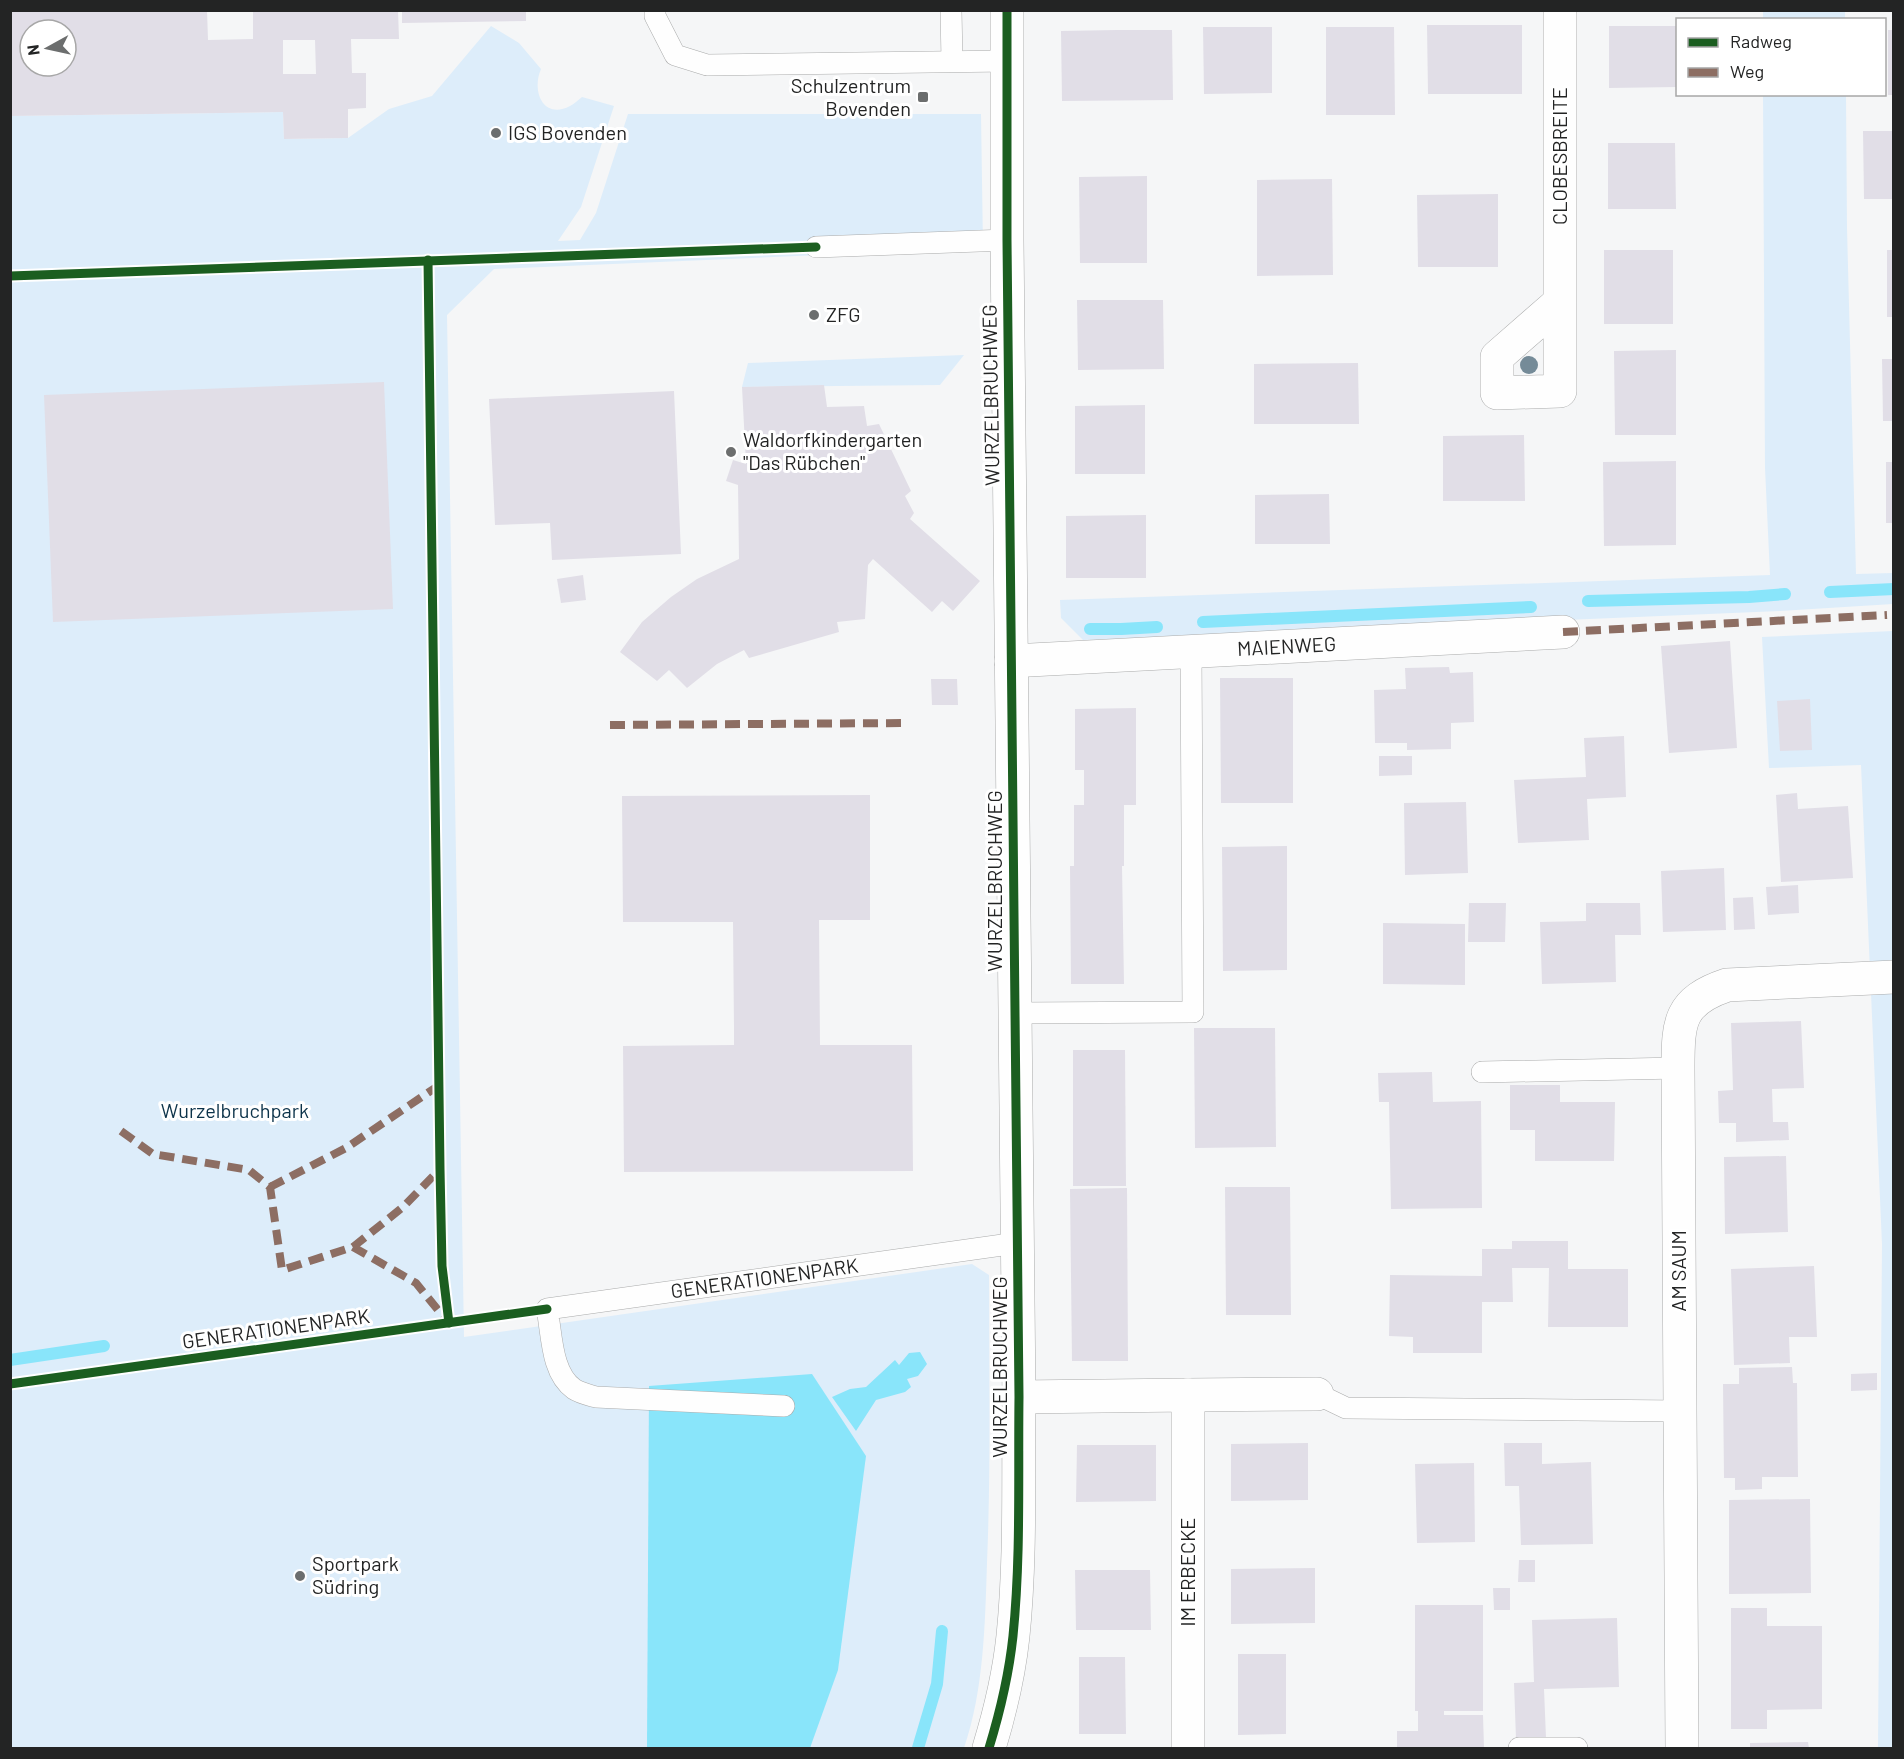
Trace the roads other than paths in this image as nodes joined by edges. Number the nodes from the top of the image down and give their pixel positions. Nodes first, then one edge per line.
1 (655, 10) edge
2 (951, 10) edge
3 (1007, 10) edge
4 (1560, 10) edge
5 (952, 61) junction
6 (1007, 61) junction
7 (1007, 240) junction
8 (816, 247) dead end
9 (1560, 302) dead end
10 (1563, 632) dead end
11 (1191, 651) junction
12 (1011, 661) junction
13 (1893, 977) edge
14 (1014, 1013) junction
15 (1678, 1068) junction
16 (1482, 1072) dead end
17 (1017, 1243) junction
18 (1317, 1394) joint
19 (1188, 1395) junction
20 (1019, 1397) junction
21 (784, 1406) dead end
22 (1680, 1411) junction
23 (1519, 1748) edge
24 (989, 1749) edge
25 (1188, 1749) edge
26 (1577, 1749) edge
27 (1682, 1749) edge

1 - 5 lane
2 - 5 lane
3 - 6 street, WURZELBRUCHWEG
4 - 9 street, CLOBESBREITE
5 - 6 lane
6 - 7 street, WURZELBRUCHWEG
7 - 8 lane
7 - 12 street, WURZELBRUCHWEG
10 - 11 street, MAIENWEG
11 - 12 street, MAIENWEG
11 - 14 lane
12 - 14 street, WURZELBRUCHWEG
13 - 15 street, AM SAUM
14 - 17 street, WURZELBRUCHWEG
15 - 16 lane
15 - 22 street, AM SAUM
17 - 20 street, WURZELBRUCHWEG
17 - 21 lane, GENERATIONENPARK
18 - 19 street
18 - 22 lane
19 - 20 street
19 - 25 street, IM ERBECKE
20 - 24 street, WURZELBRUCHWEG
22 - 27 street, AM SAUM
23 - 26 lane

